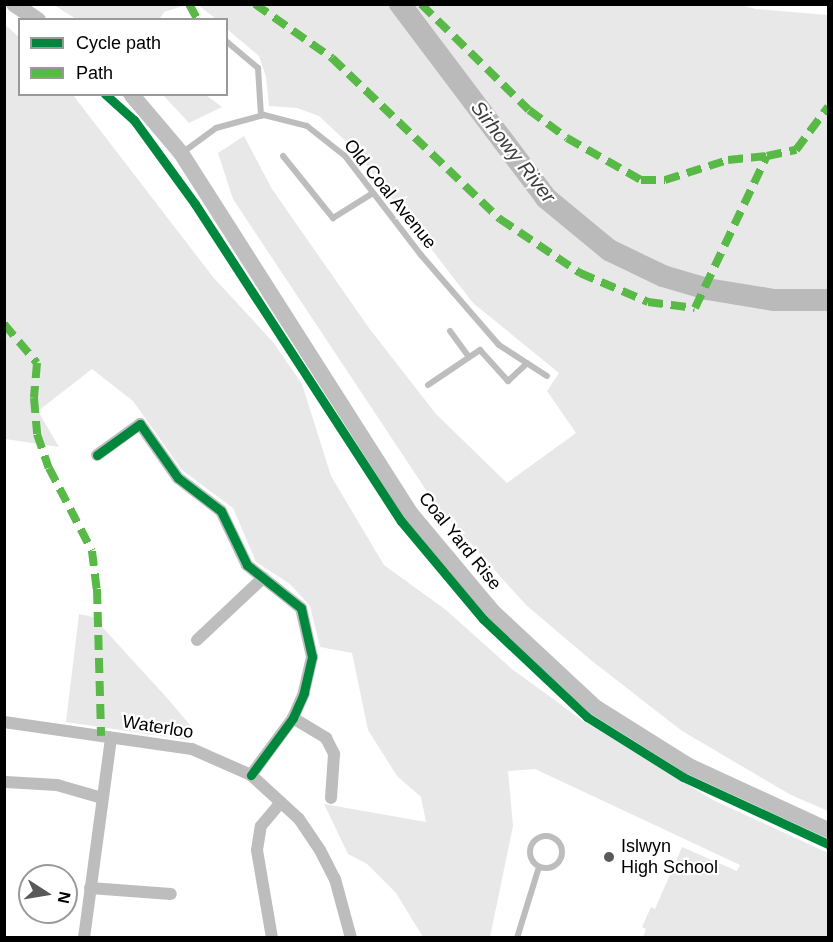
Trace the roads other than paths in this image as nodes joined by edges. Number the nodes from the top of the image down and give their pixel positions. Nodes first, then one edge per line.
1 (14, 4) edge
2 (35, 18) edge
3 (228, 43) edge
4 (133, 96) edge
5 (261, 116) junction
6 (182, 153) junction
7 (283, 156) dead end
8 (373, 194) junction
9 (450, 331) dead end
10 (468, 356) junction
11 (527, 363) junction
12 (547, 376) dead end
13 (428, 385) dead end
14 (97, 454) dead end
15 (263, 578) junction
16 (197, 640) dead end
17 (293, 718) junction
18 (4, 722) edge
19 (111, 738) junction
20 (250, 775) junction
21 (5, 783) edge
22 (102, 798) junction
23 (331, 798) dead end
24 (281, 802) junction
25 (828, 830) edge
26 (539, 867) junction
27 (90, 888) junction
28 (171, 894) dead end
29 (84, 938) edge
30 (272, 938) edge
31 (351, 938) edge
32 (517, 938) edge

1 - 2 main road
3 - 5 lane
4 - 6 main road, Coal Yard Rise
5 - 6 lane, Old Coal Avenue
5 - 8 lane, Old Coal Avenue
6 - 25 main road, Coal Yard Rise
7 - 8 lane
8 - 11 lane, Old Coal Avenue
9 - 10 lane
10 - 11 lane
10 - 13 lane
11 - 12 lane, Old Coal Avenue
14 - 15 street
15 - 16 street
15 - 17 street
17 - 20 street
17 - 23 street
18 - 19 street, Waterloo
19 - 20 street, Waterloo
19 - 22 street
20 - 24 street, Waterloo
21 - 22 street
22 - 27 street
24 - 30 street
24 - 31 street, Waterloo
26 - 26 lane
26 - 32 lane
27 - 28 street
27 - 29 street

